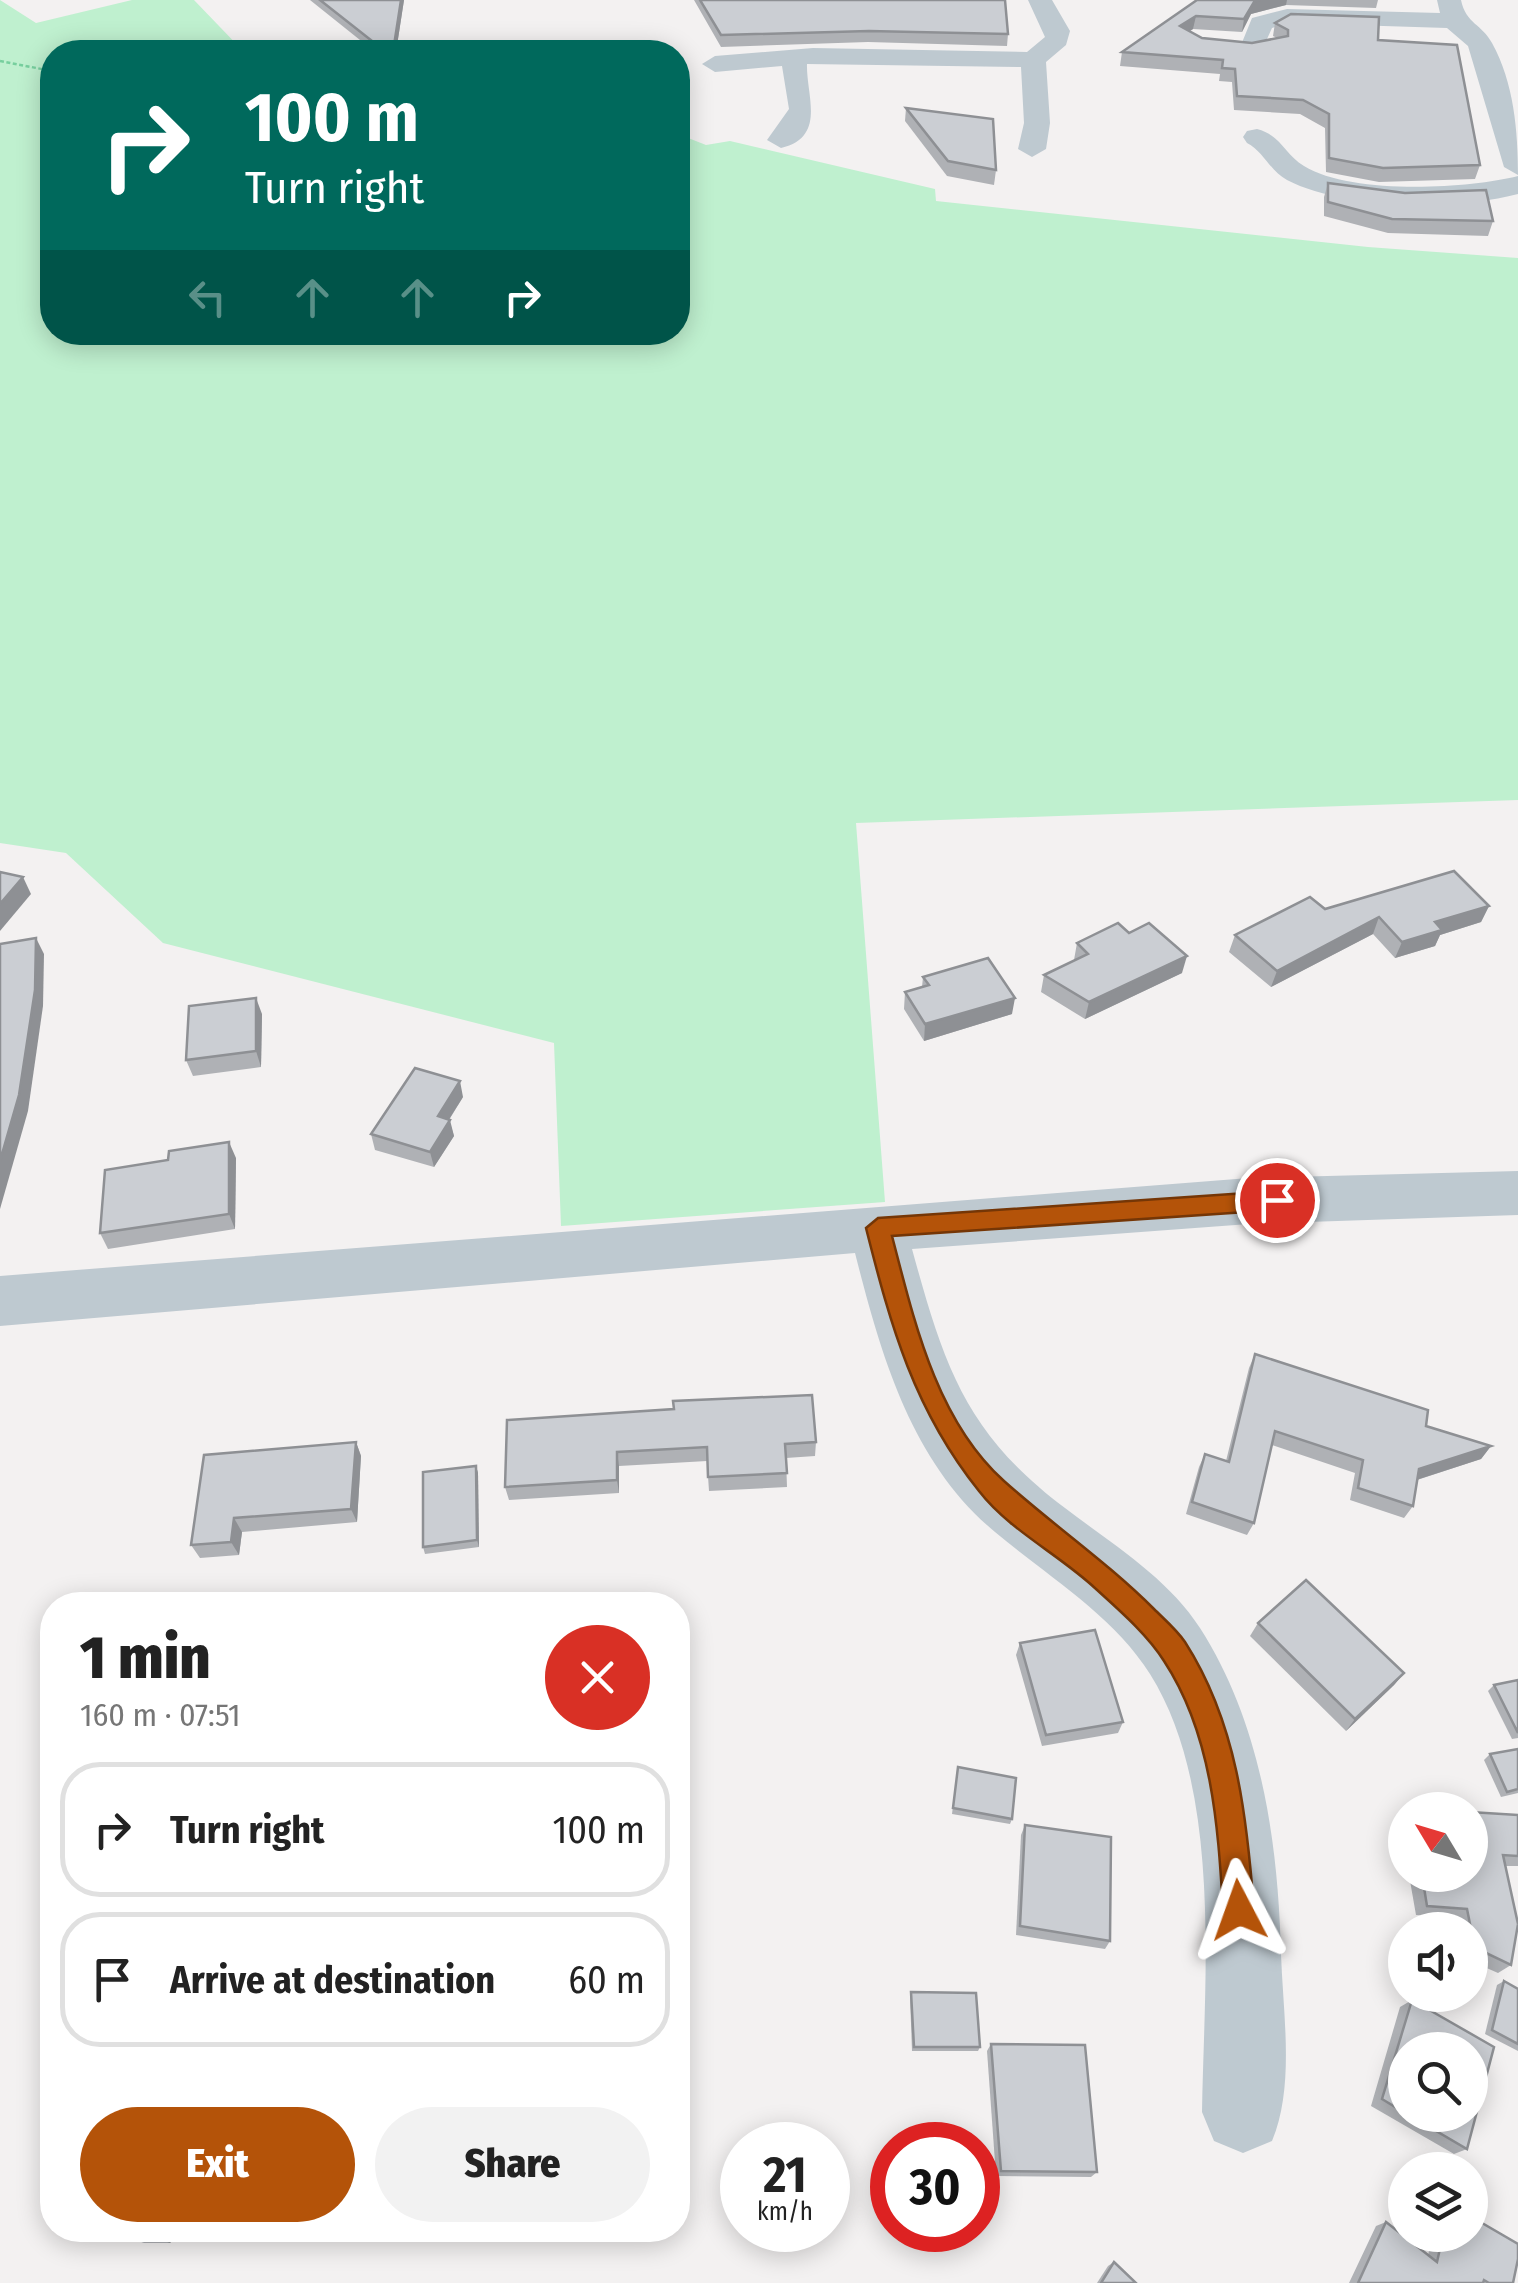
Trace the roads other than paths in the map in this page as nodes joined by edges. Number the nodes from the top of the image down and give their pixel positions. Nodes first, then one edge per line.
1 (1040, 0) edge
2 (1451, 11) edge
3 (1476, 40) junction
4 (1508, 41) dead end
5 (1223, 42) edge
6 (795, 57) junction
7 (1033, 60) junction
8 (715, 64) dead end
9 (1256, 137) dead end
10 (781, 140) dead end
11 (1032, 149) dead end
12 (1518, 167) edge
13 (1518, 185) edge
14 (1518, 1193) edge
15 (878, 1228) junction
16 (0, 1301) edge
17 (1243, 2112) dead end

1 - 7 street
2 - 3 street
2 - 5 street
3 - 4 street
3 - 12 street
6 - 7 street
6 - 8 street
6 - 10 street
7 - 11 street
9 - 13 street
14 - 15 street
15 - 16 street
15 - 17 street

